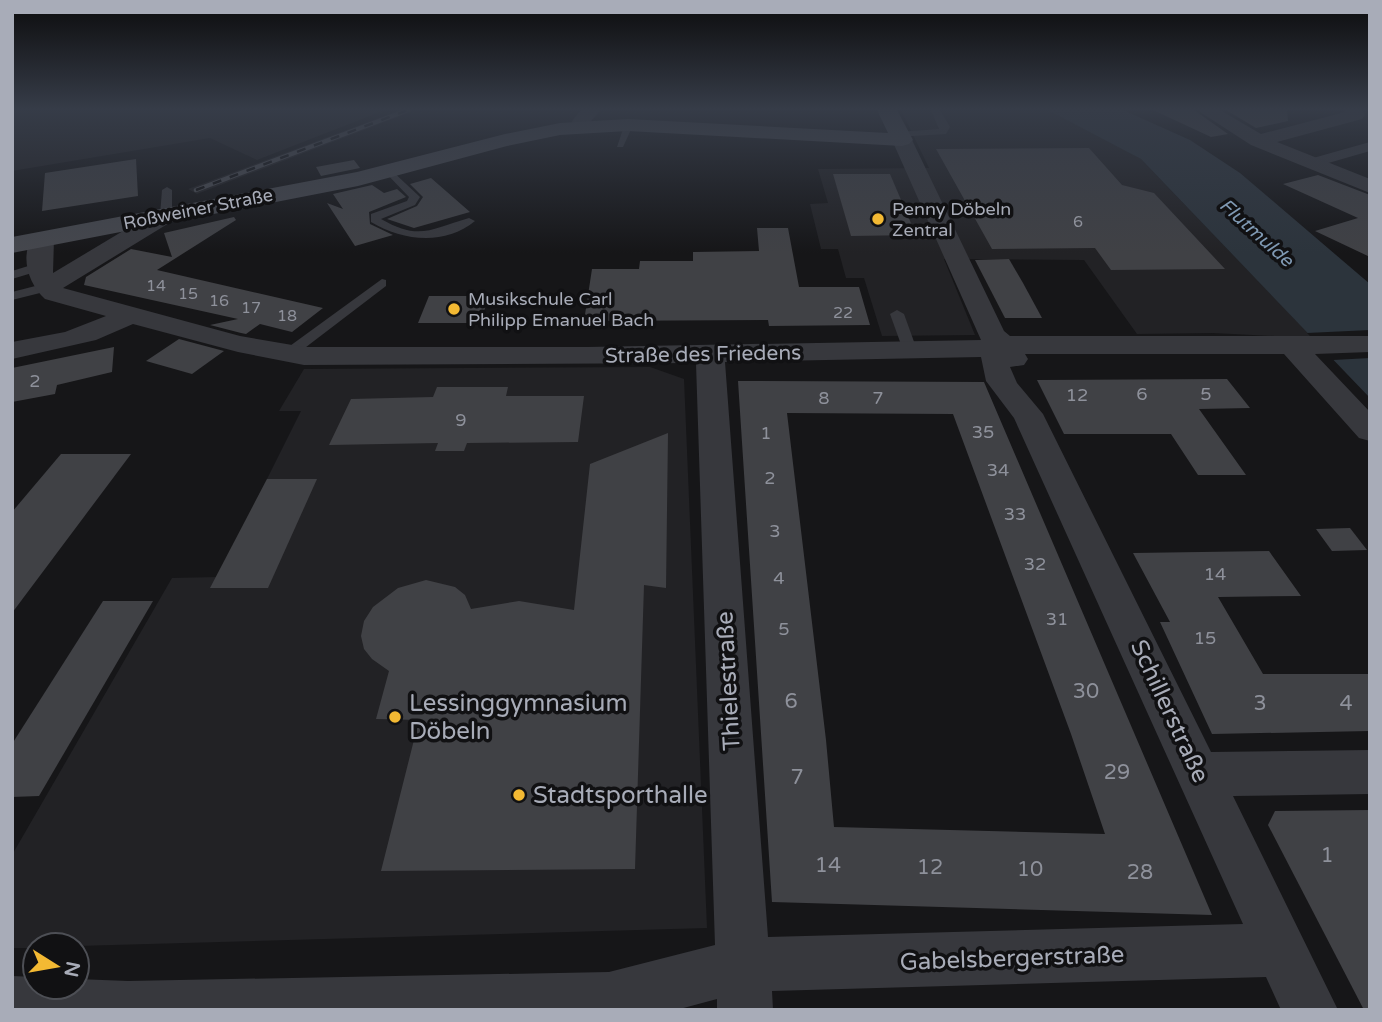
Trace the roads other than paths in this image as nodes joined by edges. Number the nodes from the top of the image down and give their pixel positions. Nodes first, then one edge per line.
1 (441, 158) edge
2 (911, 158) edge
3 (1298, 158) edge
4 (1329, 158) edge
5 (1311, 163) junction
6 (390, 172) junction
7 (1370, 187) edge
8 (167, 190) dead end
9 (166, 215) junction
10 (469, 221) dead end
11 (42, 239) junction
12 (12, 245) edge
13 (12, 275) edge
14 (42, 277) junction
15 (382, 283) dead end
16 (12, 296) edge
17 (897, 314) dead end
18 (127, 316) junction
19 (1001, 342) junction
20 (1370, 344) edge
21 (1306, 346) junction
22 (910, 350) junction
23 (12, 351) edge
24 (710, 353) junction
25 (288, 355) junction
26 (1370, 431) edge
27 (1370, 772) edge
28 (1200, 774) junction
29 (1281, 950) junction
30 (744, 987) edge
31 (12, 1004) edge
32 (1310, 1010) edge

1 - 6 main road, Roßweiner Straße
2 - 19 street
3 - 5 street
4 - 5 street
5 - 7 street
6 - 9 main road, Roßweiner Straße
6 - 10 lane
8 - 9 lane
9 - 11 main road, Roßweiner Straße
9 - 14 street
11 - 12 main road, Roßweiner Straße
11 - 14 street
13 - 14 lane
14 - 16 lane
14 - 18 street, Straße des Friedens
15 - 25 lane
17 - 22 lane
18 - 23 street
18 - 25 street, Straße des Friedens
19 - 21 street, Straße des Friedens
19 - 22 street, Straße des Friedens
19 - 28 street, Schillerstraße
20 - 21 street, Straße des Friedens
21 - 26 street
22 - 24 street, Straße des Friedens
24 - 25 street, Straße des Friedens
24 - 30 street, Thielestraße
27 - 28 street
28 - 29 street, Schillerstraße
29 - 30 street, Gabelsbergerstraße
29 - 32 street, Schillerstraße
30 - 31 street, Gabelsbergerstraße

